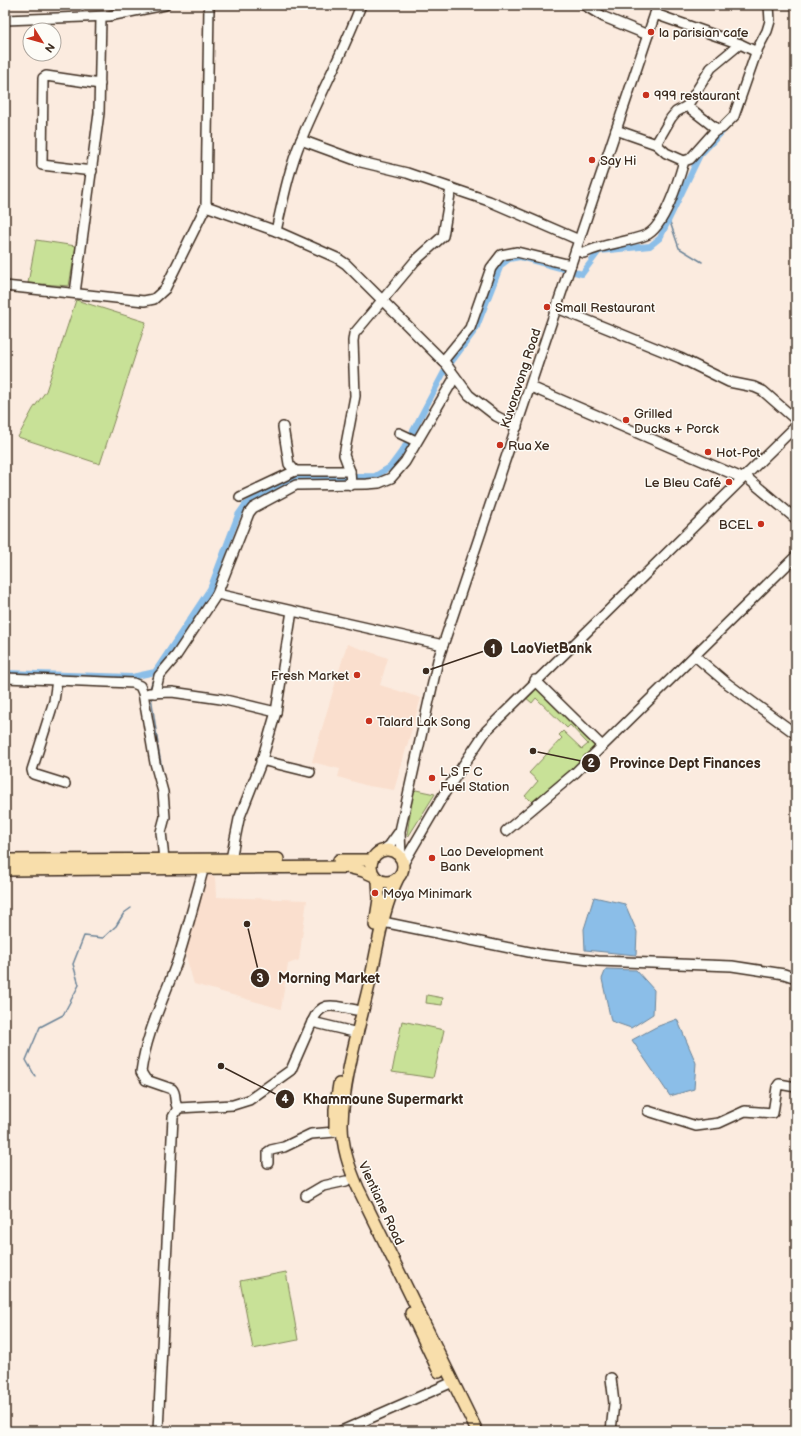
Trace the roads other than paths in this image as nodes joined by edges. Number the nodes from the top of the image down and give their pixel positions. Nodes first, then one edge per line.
1 (165, 5) edge
2 (209, 5) edge
3 (361, 5) edge
4 (584, 5) edge
5 (658, 5) edge
6 (769, 5) edge
7 (655, 14) junction
8 (101, 16) junction
9 (5, 20) edge
10 (648, 35) junction
11 (740, 44) junction
12 (756, 52) junction
13 (100, 84) junction
14 (687, 106) junction
15 (616, 130) junction
16 (718, 130) junction
17 (301, 140) junction
18 (656, 144) junction
19 (684, 161) junction
20 (92, 171) junction
21 (451, 188) junction
22 (206, 206) junction
23 (276, 231) junction
24 (580, 240) junction
25 (576, 250) junction
26 (571, 266) junction
27 (5, 286) edge
28 (75, 293) junction
29 (382, 300) junction
30 (557, 308) junction
31 (449, 368) junction
32 (531, 387) junction
33 (796, 420) edge
34 (796, 426) edge
35 (283, 427) dead end
36 (517, 428) junction
37 (399, 433) dead end
38 (416, 441) junction
39 (295, 471) junction
40 (350, 471) junction
41 (744, 477) junction
42 (351, 484) junction
43 (240, 497) dead end
44 (796, 519) edge
45 (796, 556) edge
46 (217, 594) junction
47 (292, 611) junction
48 (443, 645) junction
49 (695, 656) junction
50 (5, 678) edge
51 (57, 680) junction
52 (536, 680) junction
53 (155, 692) junction
54 (143, 693) junction
55 (276, 712) junction
56 (796, 734) edge
57 (602, 746) junction
58 (262, 760) junction
59 (310, 772) dead end
60 (65, 784) dead end
61 (400, 831) junction
62 (506, 831) dead end
63 (382, 851) junction
64 (164, 859) junction
65 (231, 859) junction
66 (5, 860) edge
67 (372, 860) junction
68 (402, 861) junction
69 (204, 867) junction
70 (5, 870) edge
71 (376, 878) junction
72 (398, 878) junction
73 (383, 922) junction
74 (796, 978) edge
75 (356, 1010) junction
76 (312, 1022) junction
77 (355, 1032) junction
78 (796, 1086) edge
79 (178, 1108) junction
80 (648, 1111) dead end
81 (335, 1132) junction
82 (268, 1163) dead end
83 (346, 1181) junction
84 (306, 1196) dead end
85 (611, 1378) dead end
86 (450, 1384) junction
87 (158, 1431) edge
88 (342, 1431) edge
89 (469, 1431) edge
90 (477, 1431) edge
91 (611, 1431) edge

1 - 8 street
2 - 22 street
3 - 17 street
4 - 10 street
5 - 7 street, Kuvoravong Road
6 - 12 street
7 - 10 street, Kuvoravong Road
7 - 11 street
8 - 9 street
8 - 13 street
10 - 15 street, Kuvoravong Road
11 - 12 street
11 - 14 street
12 - 16 street
13 - 20 street
13 - 20 street
14 - 16 street
14 - 18 street
15 - 18 street
15 - 24 street, Kuvoravong Road
16 - 19 street
17 - 21 street
17 - 23 street
18 - 19 street
19 - 25 street
20 - 28 street
21 - 24 street
21 - 29 street
22 - 23 street
22 - 28 street
23 - 29 street
24 - 25 street, Kuvoravong Road
25 - 26 street, Kuvoravong Road
26 - 30 street, Kuvoravong Road
26 - 31 street
27 - 28 street
29 - 31 street
29 - 40 street
30 - 32 street, Kuvoravong Road
30 - 33 street
31 - 36 street
31 - 38 street
32 - 36 street, Kuvoravong Road
32 - 41 street
34 - 41 street
35 - 39 street
36 - 48 street, Kuvoravong Road
37 - 38 street
38 - 42 street
39 - 40 street
39 - 43 street
40 - 42 street
41 - 44 street
41 - 52 street
42 - 46 street
45 - 49 street
46 - 47 street
46 - 53 street
47 - 48 street
47 - 55 street
48 - 61 street, Kuvoravong Road
49 - 56 street
49 - 57 street
50 - 51 street
51 - 54 street
51 - 60 street
52 - 57 street
52 - 68 street
53 - 54 street
53 - 55 street
54 - 64 street
55 - 58 street
57 - 62 street
58 - 59 street
58 - 65 street
61 - 63 street
61 - 68 street
63 - 67 main road
63 - 68 main road
64 - 65 main road
64 - 66 main road
65 - 67 main road
67 - 71 main road
68 - 72 main road
69 - 70 main road
69 - 71 main road
69 - 79 street
71 - 72 main road
71 - 75 main road
72 - 73 main road, Vientiane Road
73 - 74 street
73 - 77 main road, Vientiane Road
75 - 76 street
75 - 77 main road
76 - 77 street
76 - 79 street
77 - 81 main road
77 - 86 main road, Vientiane Road
78 - 80 street
79 - 87 street
81 - 82 street
81 - 83 main road
83 - 84 street
83 - 86 main road
85 - 91 street
86 - 88 street
86 - 89 main road
86 - 90 main road, Vientiane Road

